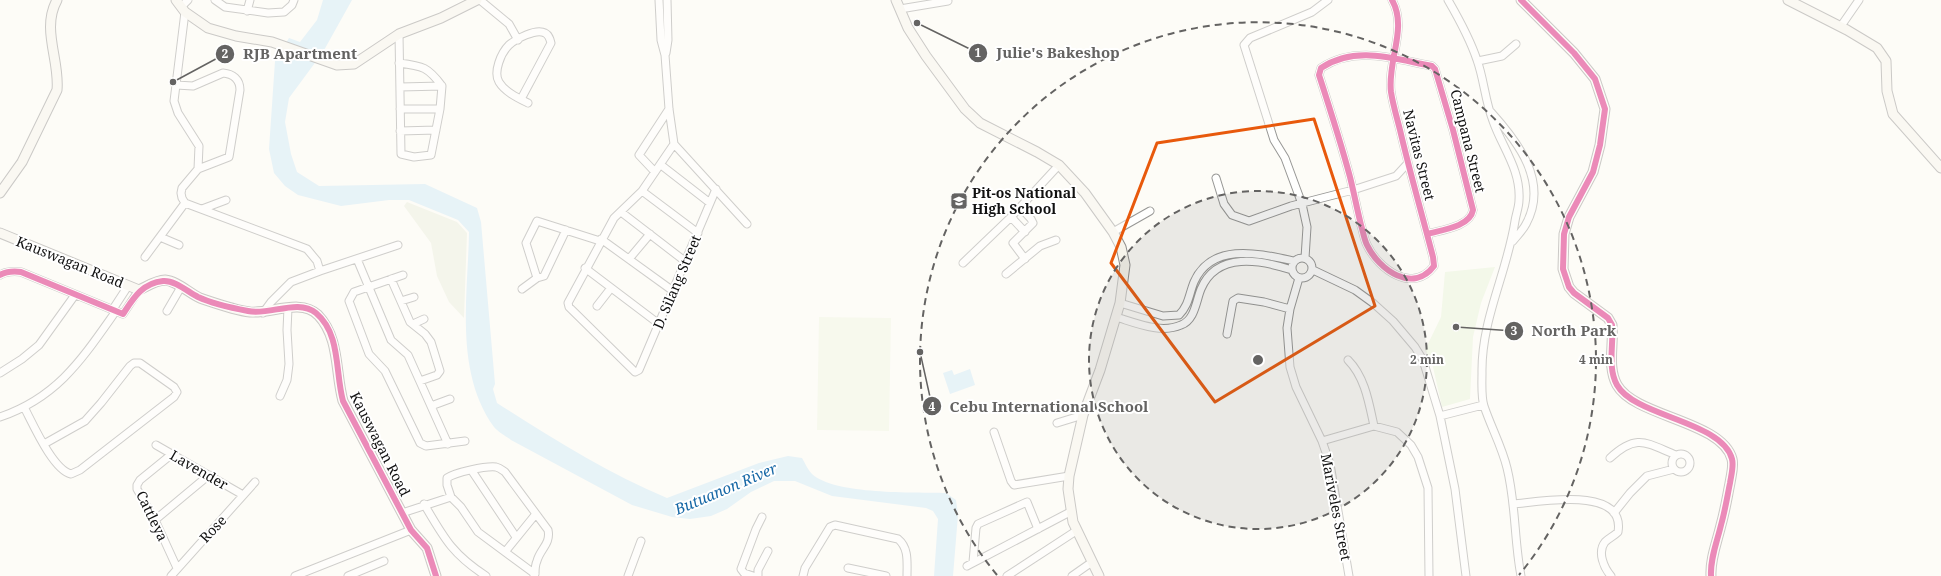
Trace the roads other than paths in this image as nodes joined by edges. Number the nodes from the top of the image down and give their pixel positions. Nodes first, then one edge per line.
1 (57, 0) edge
2 (215, 0) edge
3 (250, 0) edge
4 (294, 0) edge
5 (479, 0) edge
6 (659, 0) edge
7 (666, 0) edge
8 (896, 0) edge
9 (1328, 0) edge
10 (1392, 0) edge
11 (1448, 0) edge
12 (1521, 0) edge
13 (1788, 0) edge
14 (1859, 0) edge
15 (948, 1) edge
16 (183, 5) edge
17 (900, 9) junction
18 (248, 11) junction
19 (1841, 26) junction
20 (399, 34) junction
21 (518, 40) junction
22 (1516, 44) dead end
23 (666, 55) junction
24 (1392, 58) junction
25 (1478, 61) junction
26 (399, 63) junction
27 (176, 85) junction
28 (442, 86) junction
29 (400, 87) junction
30 (521, 99) junction
31 (528, 103) dead end
32 (1488, 108) junction
33 (400, 109) junction
34 (440, 109) junction
35 (669, 109) junction
36 (436, 130) junction
37 (400, 131) junction
38 (674, 144) junction
39 (1408, 163) junction
40 (660, 165) junction
41 (1059, 165) junction
42 (1941, 168) edge
43 (198, 169) junction
44 (655, 172) junction
45 (1396, 176) junction
46 (1411, 177) junction
47 (1216, 178) dead end
48 (716, 189) junction
49 (1353, 190) junction
50 (642, 191) junction
51 (0, 193) edge
52 (226, 200) dead end
53 (185, 203) junction
54 (710, 203) junction
55 (1302, 204) junction
56 (1020, 207) junction
57 (202, 210) junction
58 (1150, 211) dead end
59 (621, 212) junction
60 (1010, 217) junction
61 (748, 224) dead end
62 (566, 230) junction
63 (1025, 232) junction
64 (1113, 232) junction
65 (698, 233) junction
66 (0, 234) edge
67 (650, 234) junction
68 (1427, 234) junction
69 (160, 237) junction
70 (601, 240) junction
71 (1056, 240) dead end
72 (1512, 243) junction
73 (179, 245) dead end
74 (398, 245) dead end
75 (146, 257) dead end
76 (1253, 257) junction
77 (1025, 258) junction
78 (1305, 258) junction
79 (357, 259) junction
80 (629, 259) junction
81 (1294, 261) junction
82 (686, 262) junction
83 (963, 263) dead end
84 (585, 268) junction
85 (1292, 270) junction
86 (1313, 270) junction
87 (320, 271) junction
88 (1006, 274) dead end
89 (0, 275) edge
90 (403, 275) dead end
91 (537, 278) junction
92 (1299, 278) junction
93 (391, 279) junction
94 (128, 286) junction
95 (181, 287) junction
96 (369, 287) junction
97 (611, 288) junction
98 (522, 289) dead end
99 (139, 290) junction
100 (673, 291) junction
101 (75, 295) junction
102 (414, 297) dead end
103 (401, 301) junction
104 (1120, 303) junction
105 (596, 306) dead end
106 (288, 308) junction
107 (1290, 308) junction
108 (115, 310) junction
109 (167, 311) dead end
110 (263, 312) junction
111 (1162, 316) junction
112 (1116, 317) junction
113 (424, 319) dead end
114 (413, 324) junction
115 (659, 324) junction
116 (1161, 329) junction
117 (1227, 334) dead end
118 (1348, 360) dead end
119 (0, 372) edge
120 (420, 381) junction
121 (280, 396) dead end
122 (450, 399) dead end
123 (1484, 405) junction
124 (431, 406) junction
125 (24, 408) junction
126 (1083, 415) junction
127 (1440, 416) junction
128 (0, 417) edge
129 (1057, 423) dead end
130 (1374, 426) junction
131 (994, 432) dead end
132 (465, 441) dead end
133 (1322, 441) junction
134 (44, 444) junction
135 (448, 444) junction
136 (156, 445) dead end
137 (172, 454) junction
138 (1676, 455) junction
139 (1610, 458) dead end
140 (1674, 469) junction
141 (472, 471) junction
142 (209, 476) junction
143 (1069, 476) junction
144 (255, 482) dead end
145 (243, 495) junction
146 (451, 497) junction
147 (424, 504) junction
148 (1514, 504) junction
149 (1070, 512) junction
150 (402, 513) junction
151 (1614, 513) junction
152 (535, 515) junction
153 (762, 517) dead end
154 (155, 520) junction
155 (1038, 529) junction
156 (411, 530) junction
157 (1076, 531) junction
158 (516, 537) junction
159 (641, 541) dead end
160 (768, 551) dead end
161 (505, 552) junction
162 (384, 561) dead end
163 (1092, 562) junction
164 (177, 568) junction
165 (848, 568) dead end
166 (535, 575) edge
167 (171, 576) edge
168 (295, 576) edge
169 (348, 576) edge
170 (436, 576) edge
171 (486, 576) edge
172 (628, 576) edge
173 (753, 576) edge
174 (758, 576) edge
175 (803, 576) edge
176 (886, 576) edge
177 (907, 576) edge
178 (1006, 576) edge
179 (1072, 576) edge
180 (1099, 576) edge
181 (1349, 576) edge
182 (1429, 576) edge
183 (1466, 576) edge
184 (1521, 576) edge
185 (1611, 576) edge
186 (1711, 576) edge

1 - 51 street
2 - 18 street
3 - 18 street
4 - 18 street
5 - 20 street
5 - 21 street
6 - 23 street
7 - 23 street
8 - 17 street
9 - 55 street
10 - 24 street, Navitas Street
11 - 25 street
12 - 186 street
13 - 19 street
14 - 19 street
15 - 17 street
16 - 20 street
16 - 27 street
17 - 41 street
19 - 42 street
20 - 26 street
21 - 30 street
21 - 30 street
22 - 25 street
23 - 35 street
24 - 39 street, Navitas Street
24 - 49 street, Campana Street
24 - 68 street, Campana Street
25 - 32 street
26 - 28 street
26 - 29 street
27 - 43 street
27 - 43 street
28 - 29 street
28 - 34 street
29 - 33 street
30 - 31 street
32 - 72 street
32 - 72 street
33 - 34 street
33 - 37 street
34 - 36 street
35 - 38 street
35 - 44 street
36 - 37 street
36 - 37 street
38 - 40 street
38 - 48 street
39 - 45 street
39 - 46 street, Navitas Street
40 - 44 street
40 - 54 street
41 - 56 street
41 - 64 street
43 - 53 street
44 - 50 street
45 - 46 street
45 - 49 street
46 - 68 street, Navitas Street
47 - 55 street
48 - 54 street, D. Silang Street
48 - 61 street
49 - 55 street
49 - 68 street, Navitas Street
50 - 59 street
50 - 65 street
52 - 57 street
53 - 57 street
53 - 69 street
54 - 65 street, D. Silang Street
55 - 78 street
56 - 60 street
56 - 63 street
57 - 87 street
58 - 64 street
59 - 67 street
59 - 70 street
60 - 63 street
60 - 83 street
62 - 70 street
62 - 91 street
62 - 91 street
63 - 77 street
64 - 104 street
65 - 82 street, D. Silang Street
66 - 94 street, Kauswagan Road
67 - 80 street
67 - 82 street
69 - 73 street
69 - 75 street
70 - 80 street
70 - 84 street
71 - 77 street
72 - 123 street
74 - 79 street
76 - 81 street
76 - 85 street
76 - 111 street
76 - 116 street
77 - 88 street
78 - 81 street
78 - 86 street
79 - 87 street
79 - 96 street
80 - 100 street
81 - 85 street
82 - 100 street, D. Silang Street
84 - 97 street
84 - 115 street, D. Silang Street
85 - 92 street
86 - 92 street
86 - 127 street
87 - 110 street
89 - 101 street
90 - 93 street
91 - 98 street
92 - 107 street, Mariveles Street
93 - 96 street
93 - 103 street
94 - 99 street, Kauswagan Road
94 - 108 street
95 - 99 street, Kauswagan Road
95 - 109 street
95 - 110 street, Kauswagan Road
96 - 120 street
96 - 135 street
97 - 105 street
97 - 115 street
99 - 108 street
100 - 115 street, D. Silang Street
101 - 108 street
101 - 119 street
102 - 103 street
103 - 114 street
104 - 111 street
104 - 112 street
106 - 110 street, Kauswagan Road
106 - 121 street
106 - 150 street, Kauswagan Road
107 - 117 street
107 - 133 street, Mariveles Street
108 - 125 street
111 - 116 street
112 - 116 street
112 - 126 street
113 - 114 street
114 - 120 street
118 - 130 street
120 - 124 street
122 - 124 street
123 - 127 street
123 - 148 street
124 - 135 street
125 - 128 street
125 - 134 street
126 - 129 street
126 - 143 street
127 - 183 street
130 - 133 street
130 - 182 street
131 - 143 street
132 - 135 street
133 - 181 street, Mariveles Street
134 - 134 street
136 - 137 street, Lavender
137 - 142 street, Lavender
137 - 154 street, Cattleya
138 - 139 street
138 - 140 street
138 - 140 street
140 - 151 street
141 - 146 street
141 - 152 street
141 - 158 street
142 - 145 street, Lavender
142 - 154 street
143 - 149 street
144 - 145 street, Rose
145 - 164 street, Rose
146 - 147 street
146 - 161 street
147 - 150 street
147 - 171 street
148 - 151 street
148 - 184 street
149 - 155 street
149 - 157 street
150 - 156 street, Kauswagan Road
151 - 185 street
152 - 158 street
152 - 166 street
153 - 173 street
154 - 164 street, Cattleya
155 - 155 street
156 - 168 street
156 - 170 street, Kauswagan Road
157 - 163 street
157 - 178 street
158 - 161 street
159 - 172 street
160 - 174 street
161 - 166 street
162 - 169 street
163 - 179 street
163 - 180 street
164 - 167 street, Rose
165 - 176 street
175 - 177 street

